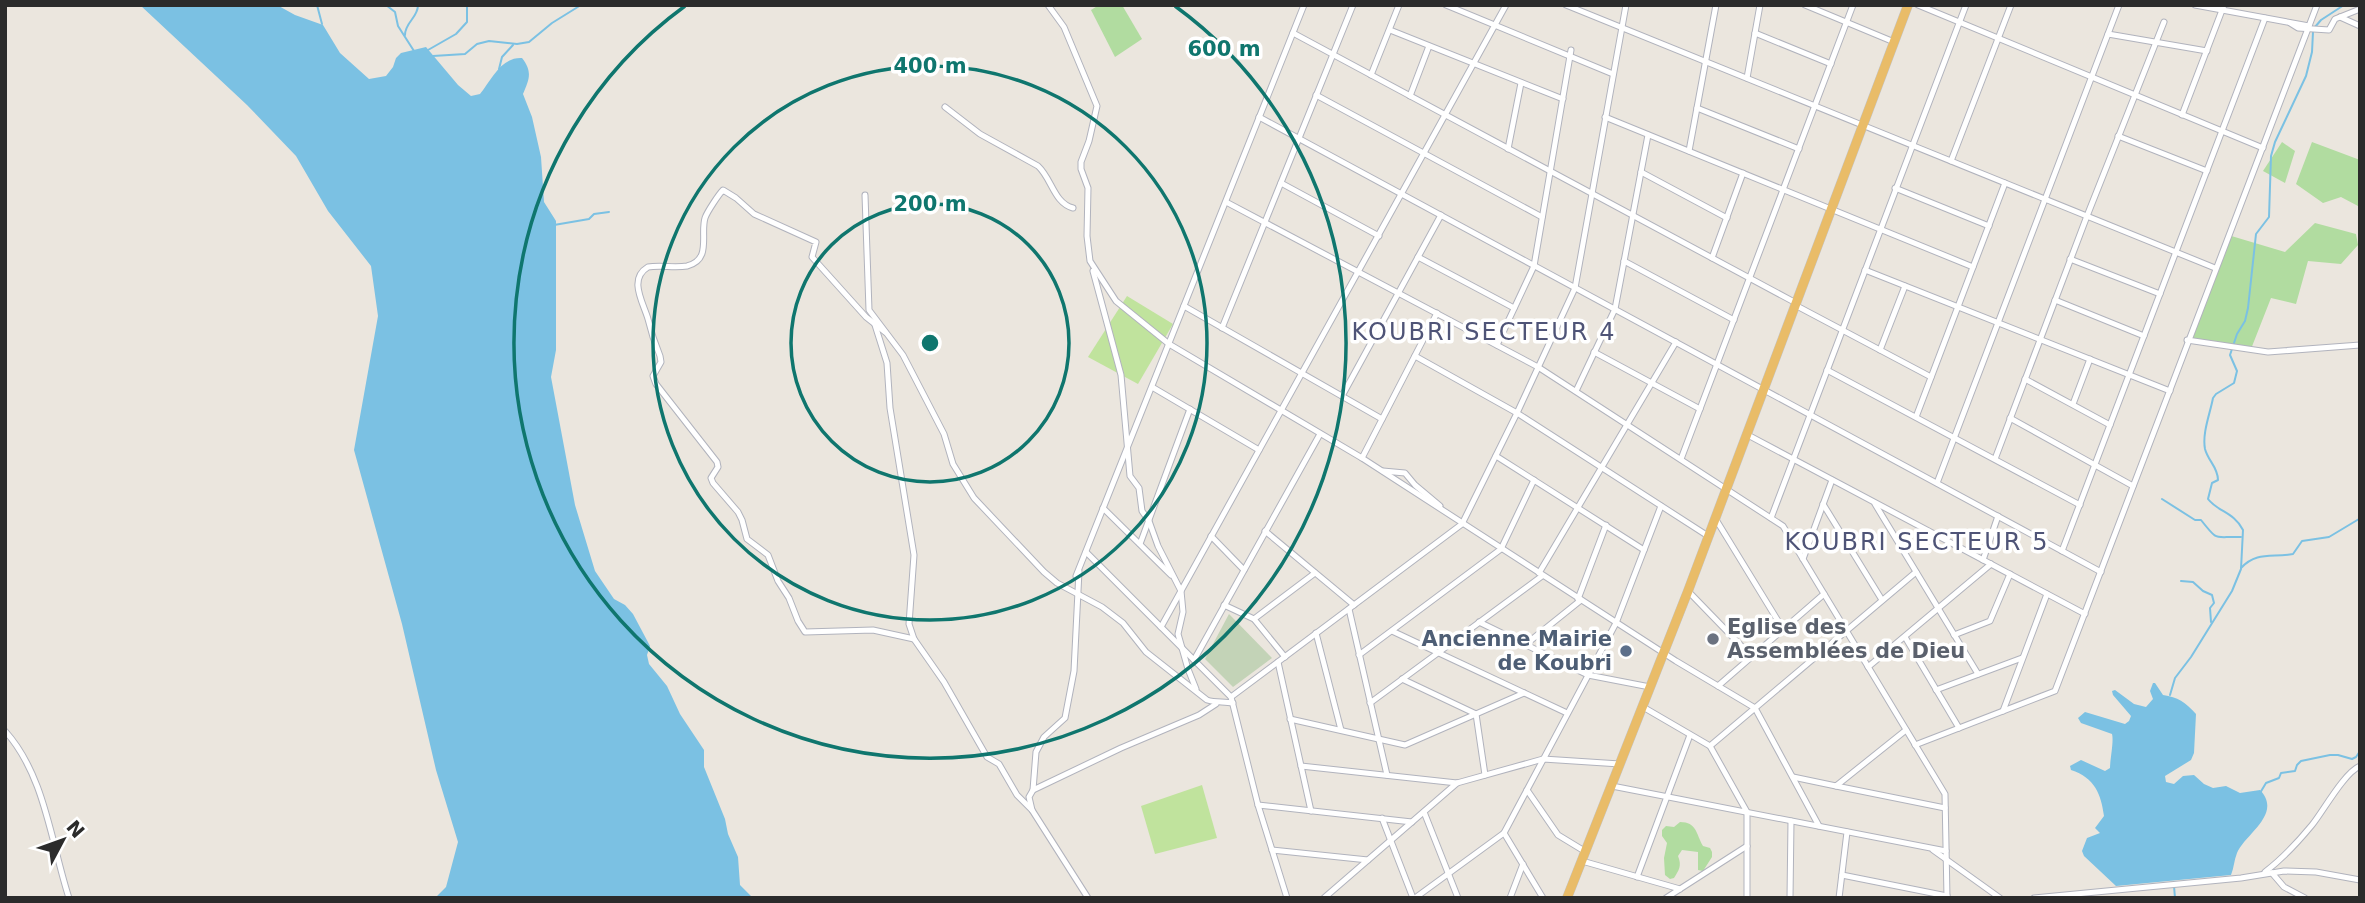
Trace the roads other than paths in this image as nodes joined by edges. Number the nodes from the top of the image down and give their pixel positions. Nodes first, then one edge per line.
1 (1048, 5) edge
2 (1304, 5) edge
3 (1353, 5) edge
4 (1399, 5) edge
5 (1446, 5) edge
6 (1506, 5) edge
7 (1566, 5) edge
8 (1626, 5) edge
9 (1716, 5) edge
10 (1760, 5) edge
11 (1853, 5) edge
12 (1908, 5) edge
13 (1918, 5) edge
14 (1966, 5) edge
15 (2011, 5) edge
16 (2119, 5) edge
17 (2194, 5) edge
18 (2317, 5) edge
19 (1806, 6) edge
20 (1580, 8) edge
21 (2223, 8) edge
22 (2360, 9) edge
23 (2340, 16) junction
24 (2265, 18) junction
25 (1959, 22) junction
26 (2164, 22) dead end
27 (1847, 23) junction
28 (1495, 26) junction
29 (2360, 26) edge
30 (2309, 27) junction
31 (1622, 28) junction
32 (1390, 30) junction
33 (1293, 33) junction
34 (1755, 33) junction
35 (2108, 34) junction
36 (1998, 39) junction
37 (1894, 42) junction
38 (2156, 42) junction
39 (1429, 46) junction
40 (2207, 51) junction
41 (1571, 53) junction
42 (1333, 55) junction
43 (1706, 61) junction
44 (1474, 64) junction
45 (1831, 64) junction
46 (1613, 74) junction
47 (1371, 75) junction
48 (1747, 78) junction
49 (2091, 78) junction
50 (1521, 83) junction
51 (1316, 96) junction
52 (1410, 96) junction
53 (2135, 96) junction
54 (1563, 99) junction
55 (1815, 106) junction
56 (945, 107) dead end
57 (1697, 108) junction
58 (1446, 115) junction
59 (2182, 115) junction
60 (1259, 117) junction
61 (1605, 117) junction
62 (1863, 125) junction
63 (2222, 131) junction
64 (1648, 135) junction
65 (2118, 136) junction
66 (1299, 139) junction
67 (1912, 145) junction
68 (2263, 148) junction
69 (1508, 149) junction
70 (1799, 149) junction
71 (1689, 151) junction
72 (1424, 153) junction
73 (1951, 161) junction
74 (2207, 171) junction
75 (1550, 172) junction
76 (1641, 172) junction
77 (1743, 173) junction
78 (1281, 183) junction
79 (2005, 183) junction
80 (1895, 188) junction
81 (1783, 190) junction
82 (1402, 194) junction
83 (1591, 194) junction
84 (865, 195) dead end
85 (2045, 199) junction
86 (1226, 202) junction
87 (1073, 208) dead end
88 (1831, 209) junction
89 (1441, 215) junction
90 (1633, 216) junction
91 (2087, 216) junction
92 (1542, 217) junction
93 (1727, 218) junction
94 (1265, 223) junction
95 (1989, 226) junction
96 (1880, 230) junction
97 (1378, 236) junction
98 (2176, 253) junction
99 (1418, 257) junction
100 (1712, 258) junction
101 (2070, 258) junction
102 (1090, 261) junction
103 (1624, 261) junction
104 (1534, 265) junction
105 (1973, 267) junction
106 (2215, 268) junction
107 (1865, 270) junction
108 (1358, 272) junction
109 (1749, 279) junction
110 (1905, 286) junction
111 (1575, 288) junction
112 (1399, 293) junction
113 (2160, 294) junction
114 (2054, 300) junction
115 (1795, 304) junction
116 (1184, 306) junction
117 (1958, 307) junction
118 (1514, 309) junction
119 (1615, 309) junction
120 (869, 310) junction
121 (1437, 313) junction
122 (1734, 320) junction
123 (1998, 323) junction
124 (874, 324) junction
125 (1222, 328) junction
126 (1842, 330) junction
127 (885, 332) junction
128 (2144, 336) junction
129 (2039, 339) junction
130 (2187, 341) junction
131 (1676, 342) junction
132 (1169, 344) junction
133 (1497, 345) junction
134 (2360, 345) edge
135 (1880, 350) junction
136 (1594, 352) junction
137 (1415, 356) junction
138 (2090, 359) junction
139 (1717, 364) junction
140 (1538, 367) junction
141 (1827, 370) junction
142 (1302, 373) junction
143 (2129, 375) junction
144 (1931, 377) junction
145 (2025, 379) junction
146 (1651, 383) junction
147 (1152, 387) junction
148 (1763, 389) junction
149 (1576, 391) junction
150 (2170, 391) junction
151 (1342, 396) junction
152 (2073, 404) junction
153 (1190, 409) junction
154 (1700, 409) junction
155 (1281, 411) junction
156 (1517, 413) junction
157 (1810, 415) junction
158 (1916, 417) junction
159 (2010, 418) junction
160 (1382, 419) junction
161 (1627, 424) junction
162 (2110, 425) junction
163 (1320, 434) junction
164 (1746, 434) junction
165 (1954, 438) junction
166 (1128, 447) junction
167 (1259, 450) junction
168 (1496, 456) junction
169 (1362, 458) junction
170 (1681, 459) junction
171 (1793, 459) junction
172 (1995, 459) junction
173 (2095, 465) junction
174 (1601, 468) junction
175 (1381, 471) junction
176 (1534, 480) junction
177 (1832, 480) junction
178 (1937, 484) junction
179 (2133, 486) junction
180 (1726, 488) junction
181 (1873, 502) junction
182 (1823, 505) junction
183 (2080, 505) junction
184 (1661, 506) junction
185 (1578, 508) junction
186 (1103, 509) junction
187 (1447, 514) junction
188 (1998, 516) junction
189 (1715, 518) junction
190 (1771, 518) junction
191 (1149, 521) junction
192 (1462, 524) junction
193 (1606, 525) junction
194 (1265, 531) junction
195 (1212, 536) junction
196 (1708, 536) junction
197 (1140, 544) junction
198 (1500, 549) junction
199 (1644, 550) junction
200 (2062, 551) junction
201 (1086, 552) junction
202 (1803, 559) junction
203 (1983, 560) junction
204 (1991, 564) junction
205 (1244, 570) junction
206 (1916, 572) junction
207 (2101, 572) junction
208 (1315, 573) junction
209 (1541, 574) junction
210 (2010, 574) junction
211 (1176, 580) junction
212 (1182, 589) junction
213 (1688, 591) junction
214 (1079, 594) junction
215 (1824, 594) junction
216 (2047, 594) junction
217 (1580, 600) junction
218 (1882, 600) junction
219 (1224, 605) junction
220 (1351, 607) junction
221 (1938, 609) junction
222 (2085, 614) junction
223 (1254, 619) junction
224 (1479, 622) junction
225 (1616, 622) junction
226 (1161, 627) junction
227 (1783, 629) junction
228 (1846, 630) junction
229 (1392, 631) junction
230 (1316, 633) junction
231 (1954, 635) junction
232 (1905, 636) junction
233 (914, 639) junction
234 (1525, 645) junction
235 (1181, 647) junction
236 (1438, 653) junction
237 (1663, 653) junction
238 (1359, 655) junction
239 (1751, 656) junction
240 (1285, 657) junction
241 (2023, 657) junction
242 (1194, 660) junction
243 (1278, 663) junction
244 (1868, 667) junction
245 (1978, 674) junction
246 (1588, 676) junction
247 (1402, 679) junction
248 (1718, 686) junction
249 (1650, 687) junction
250 (1936, 690) junction
251 (1198, 692) junction
252 (1524, 693) junction
253 (1232, 700) junction
254 (1217, 703) junction
255 (1370, 703) junction
256 (1643, 707) junction
257 (1755, 708) junction
258 (2003, 711) junction
259 (1567, 713) junction
260 (1476, 714) junction
261 (1290, 719) junction
262 (1959, 728) junction
263 (1341, 730) junction
264 (1906, 730) junction
265 (5, 731) edge
266 (1690, 735) junction
267 (1378, 739) junction
268 (1915, 745) junction
269 (1710, 746) junction
270 (1543, 759) junction
271 (1620, 764) junction
272 (1301, 766) junction
273 (2360, 766) edge
274 (1387, 775) junction
275 (1485, 775) junction
276 (1792, 776) junction
277 (1457, 783) junction
278 (1612, 786) junction
279 (1836, 786) junction
280 (1033, 790) junction
281 (1527, 790) junction
282 (1667, 796) junction
283 (1258, 805) junction
284 (1945, 808) junction
285 (1032, 810) junction
286 (1311, 811) junction
287 (1423, 812) junction
288 (1747, 812) junction
289 (1382, 818) junction
290 (1791, 821) junction
291 (1412, 822) junction
292 (1819, 826) junction
293 (1847, 832) junction
294 (1504, 833) junction
295 (1391, 841) junction
296 (1747, 846) junction
297 (1272, 850) junction
298 (1946, 855) junction
299 (1584, 856) junction
300 (1368, 860) junction
301 (1523, 864) junction
302 (1448, 873) junction
303 (2263, 873) junction
304 (2272, 873) junction
305 (1842, 874) junction
306 (1637, 877) junction
307 (2360, 880) edge
308 (1680, 889) junction
309 (1746, 897) edge
310 (1947, 897) edge
311 (69, 898) edge
312 (1088, 898) edge
313 (1287, 898) edge
314 (1324, 898) edge
315 (1414, 898) edge
316 (1458, 898) edge
317 (1510, 898) edge
318 (1543, 898) edge
319 (1567, 898) edge
320 (1666, 898) edge
321 (1790, 898) edge
322 (1839, 898) edge
323 (2000, 898) edge
324 (2034, 898) edge
325 (2305, 898) edge

1 - 102 street
2 - 33 street
3 - 42 street
4 - 32 street
5 - 28 street
6 - 28 street
7 - 20 street
8 - 31 street
9 - 43 street
10 - 34 street
11 - 27 street
12 - 37 highway
13 - 25 street
14 - 25 street
15 - 36 street
16 - 35 street
17 - 21 street
18 - 30 street
19 - 27 street
20 - 31 street
21 - 24 street
21 - 40 street
22 - 23 street
23 - 29 street
23 - 30 street
24 - 30 street
24 - 63 street
25 - 36 street
25 - 67 street
26 - 38 street
27 - 37 street
27 - 45 street
28 - 41 street
28 - 44 street
30 - 68 street
31 - 43 street
31 - 46 street
32 - 39 street
32 - 47 street
33 - 42 street
33 - 60 street
34 - 45 street
34 - 48 street
35 - 38 street
35 - 49 street
36 - 49 street
36 - 73 street
37 - 62 highway
38 - 40 street
38 - 53 street
39 - 44 street
39 - 52 street
40 - 59 street
41 - 46 street
41 - 54 street
42 - 47 street
42 - 51 street
43 - 48 street
43 - 57 street
44 - 50 street
44 - 58 street
45 - 55 street
46 - 61 street
47 - 52 street
48 - 55 street
49 - 53 street
49 - 85 street
50 - 54 street
50 - 69 street
51 - 66 street
51 - 72 street
52 - 58 street
53 - 59 street
53 - 65 street
54 - 75 street
55 - 62 street
55 - 70 street
56 - 87 street
57 - 70 street
57 - 71 street
58 - 69 street
58 - 72 street
59 - 63 street
60 - 66 street
60 - 86 street
61 - 64 street
61 - 83 street
62 - 67 street
62 - 88 highway
63 - 68 street
63 - 74 street
64 - 71 street
64 - 76 street
65 - 74 street
65 - 91 street
66 - 78 street
66 - 82 street
67 - 73 street
67 - 80 street
68 - 106 street
69 - 75 street
70 - 81 street
71 - 77 street
72 - 82 street
72 - 92 street
73 - 79 street
74 - 98 street
75 - 83 street
75 - 92 street
76 - 90 street
76 - 93 street
77 - 81 street
77 - 93 street
78 - 94 street
78 - 97 street
79 - 85 street
79 - 95 street
80 - 95 street
80 - 96 street
81 - 88 street
81 - 109 street
82 - 89 street
82 - 97 street
83 - 90 street
83 - 111 street
84 - 120 street
85 - 91 street
85 - 123 street
86 - 94 street
86 - 116 street
88 - 96 street
88 - 115 highway
89 - 99 street
89 - 104 street
90 - 100 street
90 - 103 street
91 - 98 street
91 - 101 street
92 - 104 street
93 - 100 street
94 - 108 street
94 - 125 street
95 - 105 street
96 - 105 street
96 - 107 street
97 - 108 street
98 - 106 street
98 - 113 street
99 - 112 street
99 - 118 street
100 - 109 street
101 - 113 street
101 - 114 street
102 - 132 street
102 - 166 street
103 - 119 street
103 - 122 street
104 - 111 street
104 - 118 street
105 - 117 street
106 - 130 street
107 - 110 street
107 - 126 street
108 - 112 street
108 - 142 street
109 - 115 street
109 - 122 street
110 - 117 street
110 - 135 street
111 - 119 street
111 - 140 street
112 - 121 street
112 - 151 street
113 - 128 street
114 - 128 street
114 - 129 street
115 - 126 street
115 - 148 highway
116 - 125 street
116 - 132 street
117 - 123 street
117 - 144 street
118 - 133 street
119 - 131 street
119 - 136 street
120 - 124 street
120 - 127 street
121 - 133 street
121 - 137 street
122 - 139 street
123 - 129 street
123 - 165 street
124 - 127 street
124 - 233 street
124 - 233 street
125 - 142 street
126 - 135 street
126 - 141 street
127 - 214 street
128 - 143 street
129 - 138 street
129 - 145 street
130 - 134 street
130 - 150 street
131 - 139 street
131 - 146 street
132 - 147 street
132 - 155 street
133 - 140 street
135 - 144 street
136 - 146 street
136 - 149 street
137 - 156 street
137 - 160 street
138 - 143 street
138 - 152 street
139 - 148 street
139 - 154 street
140 - 149 street
140 - 156 street
141 - 157 street
141 - 158 street
142 - 151 street
142 - 155 street
143 - 150 street
143 - 162 street
144 - 158 street
145 - 152 street
145 - 159 street
146 - 154 street
146 - 161 street
147 - 153 street
147 - 166 street
148 - 157 street
148 - 164 highway
149 - 161 street
150 - 179 street
151 - 160 street
152 - 162 street
153 - 167 street
153 - 191 street
154 - 170 street
155 - 163 street
155 - 167 street
156 - 168 street
156 - 174 street
157 - 171 street
157 - 178 street
158 - 165 street
159 - 172 street
159 - 173 street
160 - 169 street
161 - 170 street
161 - 174 street
162 - 173 street
163 - 169 street
163 - 194 street
164 - 171 street
164 - 180 highway
165 - 172 street
165 - 178 street
166 - 186 street
166 - 191 street
167 - 195 street
168 - 176 street
168 - 192 street
169 - 175 street
170 - 180 street
171 - 177 street
171 - 190 street
172 - 183 street
173 - 179 street
173 - 183 street
174 - 184 street
174 - 185 street
175 - 187 street
175 - 187 street
176 - 185 street
176 - 198 street
177 - 181 street
177 - 182 street
178 - 188 street
179 - 207 street
180 - 189 highway
180 - 190 street
181 - 203 street
181 - 206 street
182 - 202 street
182 - 218 street
183 - 200 street
184 - 196 street
184 - 199 street
185 - 193 street
185 - 209 street
186 - 197 street
186 - 201 street
187 - 192 street
188 - 200 street
188 - 203 street
189 - 196 highway
189 - 227 street
190 - 202 street
191 - 197 street
191 - 211 street
192 - 198 street
192 - 220 street
193 - 199 street
193 - 217 street
194 - 205 street
194 - 208 street
195 - 205 street
195 - 212 street
196 - 213 highway
197 - 211 street
198 - 209 street
198 - 229 street
199 - 225 street
200 - 207 street
201 - 214 street
201 - 226 street
202 - 215 street
203 - 204 street
204 - 210 street
204 - 221 street
205 - 219 street
206 - 218 street
206 - 221 street
207 - 222 street
208 - 220 street
208 - 223 street
209 - 217 street
209 - 224 street
210 - 216 street
210 - 231 street
211 - 212 street
212 - 226 street
212 - 235 street
213 - 237 highway
213 - 239 street
214 - 251 street
214 - 280 street
215 - 227 street
215 - 228 street
216 - 222 street
216 - 241 street
217 - 225 street
217 - 234 street
218 - 228 street
219 - 223 street
219 - 242 street
220 - 230 street
220 - 238 street
221 - 231 street
221 - 232 street
222 - 258 street
223 - 240 street
224 - 234 street
224 - 236 street
225 - 237 street
225 - 246 street
226 - 235 street
227 - 239 street
228 - 244 street
228 - 257 street
229 - 236 street
229 - 238 street
230 - 240 street
230 - 263 street
231 - 245 street
232 - 244 street
232 - 250 street
233 - 285 street
234 - 246 street
235 - 242 street
235 - 251 street
236 - 247 street
236 - 252 street
237 - 248 street
237 - 249 highway
238 - 255 street
239 - 248 street
240 - 243 street
241 - 245 street
241 - 258 street
242 - 253 street
243 - 253 street
243 - 261 street
244 - 264 street
245 - 250 street
246 - 249 street
246 - 259 street
247 - 255 street
247 - 260 street
248 - 257 street
249 - 256 highway
250 - 262 street
251 - 254 street
252 - 259 street
252 - 260 street
253 - 254 street
253 - 283 street
254 - 280 street
255 - 267 street
256 - 266 street
256 - 271 highway
257 - 269 street
257 - 276 street
258 - 262 street
259 - 270 street
260 - 267 street
260 - 275 street
261 - 263 street
261 - 272 street
262 - 268 street
263 - 267 street
264 - 268 street
264 - 279 street
265 - 311 street
266 - 269 street
266 - 282 street
267 - 274 street
268 - 284 street
269 - 288 street
270 - 271 street
270 - 275 street
270 - 281 street
271 - 278 highway
272 - 274 street
272 - 286 street
273 - 303 street
274 - 277 street
275 - 277 street
276 - 279 street
276 - 292 street
277 - 287 street
278 - 282 street
278 - 299 highway
279 - 284 street
280 - 285 street
281 - 294 street
281 - 299 street
282 - 288 street
282 - 306 street
283 - 286 street
283 - 297 street
284 - 298 street
285 - 312 street
286 - 289 street
287 - 291 street
287 - 302 street
288 - 290 street
288 - 296 street
289 - 291 street
289 - 295 street
290 - 292 street
290 - 321 street
291 - 295 street
292 - 293 street
293 - 298 street
293 - 305 street
294 - 301 street
294 - 302 street
295 - 300 street
295 - 315 street
296 - 308 street
296 - 309 street
297 - 300 street
297 - 313 street
298 - 310 street
298 - 323 street
299 - 306 street
299 - 319 highway
300 - 314 street
301 - 317 street
301 - 318 street
302 - 315 street
302 - 316 street
303 - 304 street
303 - 324 street
304 - 307 street
304 - 325 street
305 - 310 street
305 - 322 street
306 - 308 street
308 - 320 street

